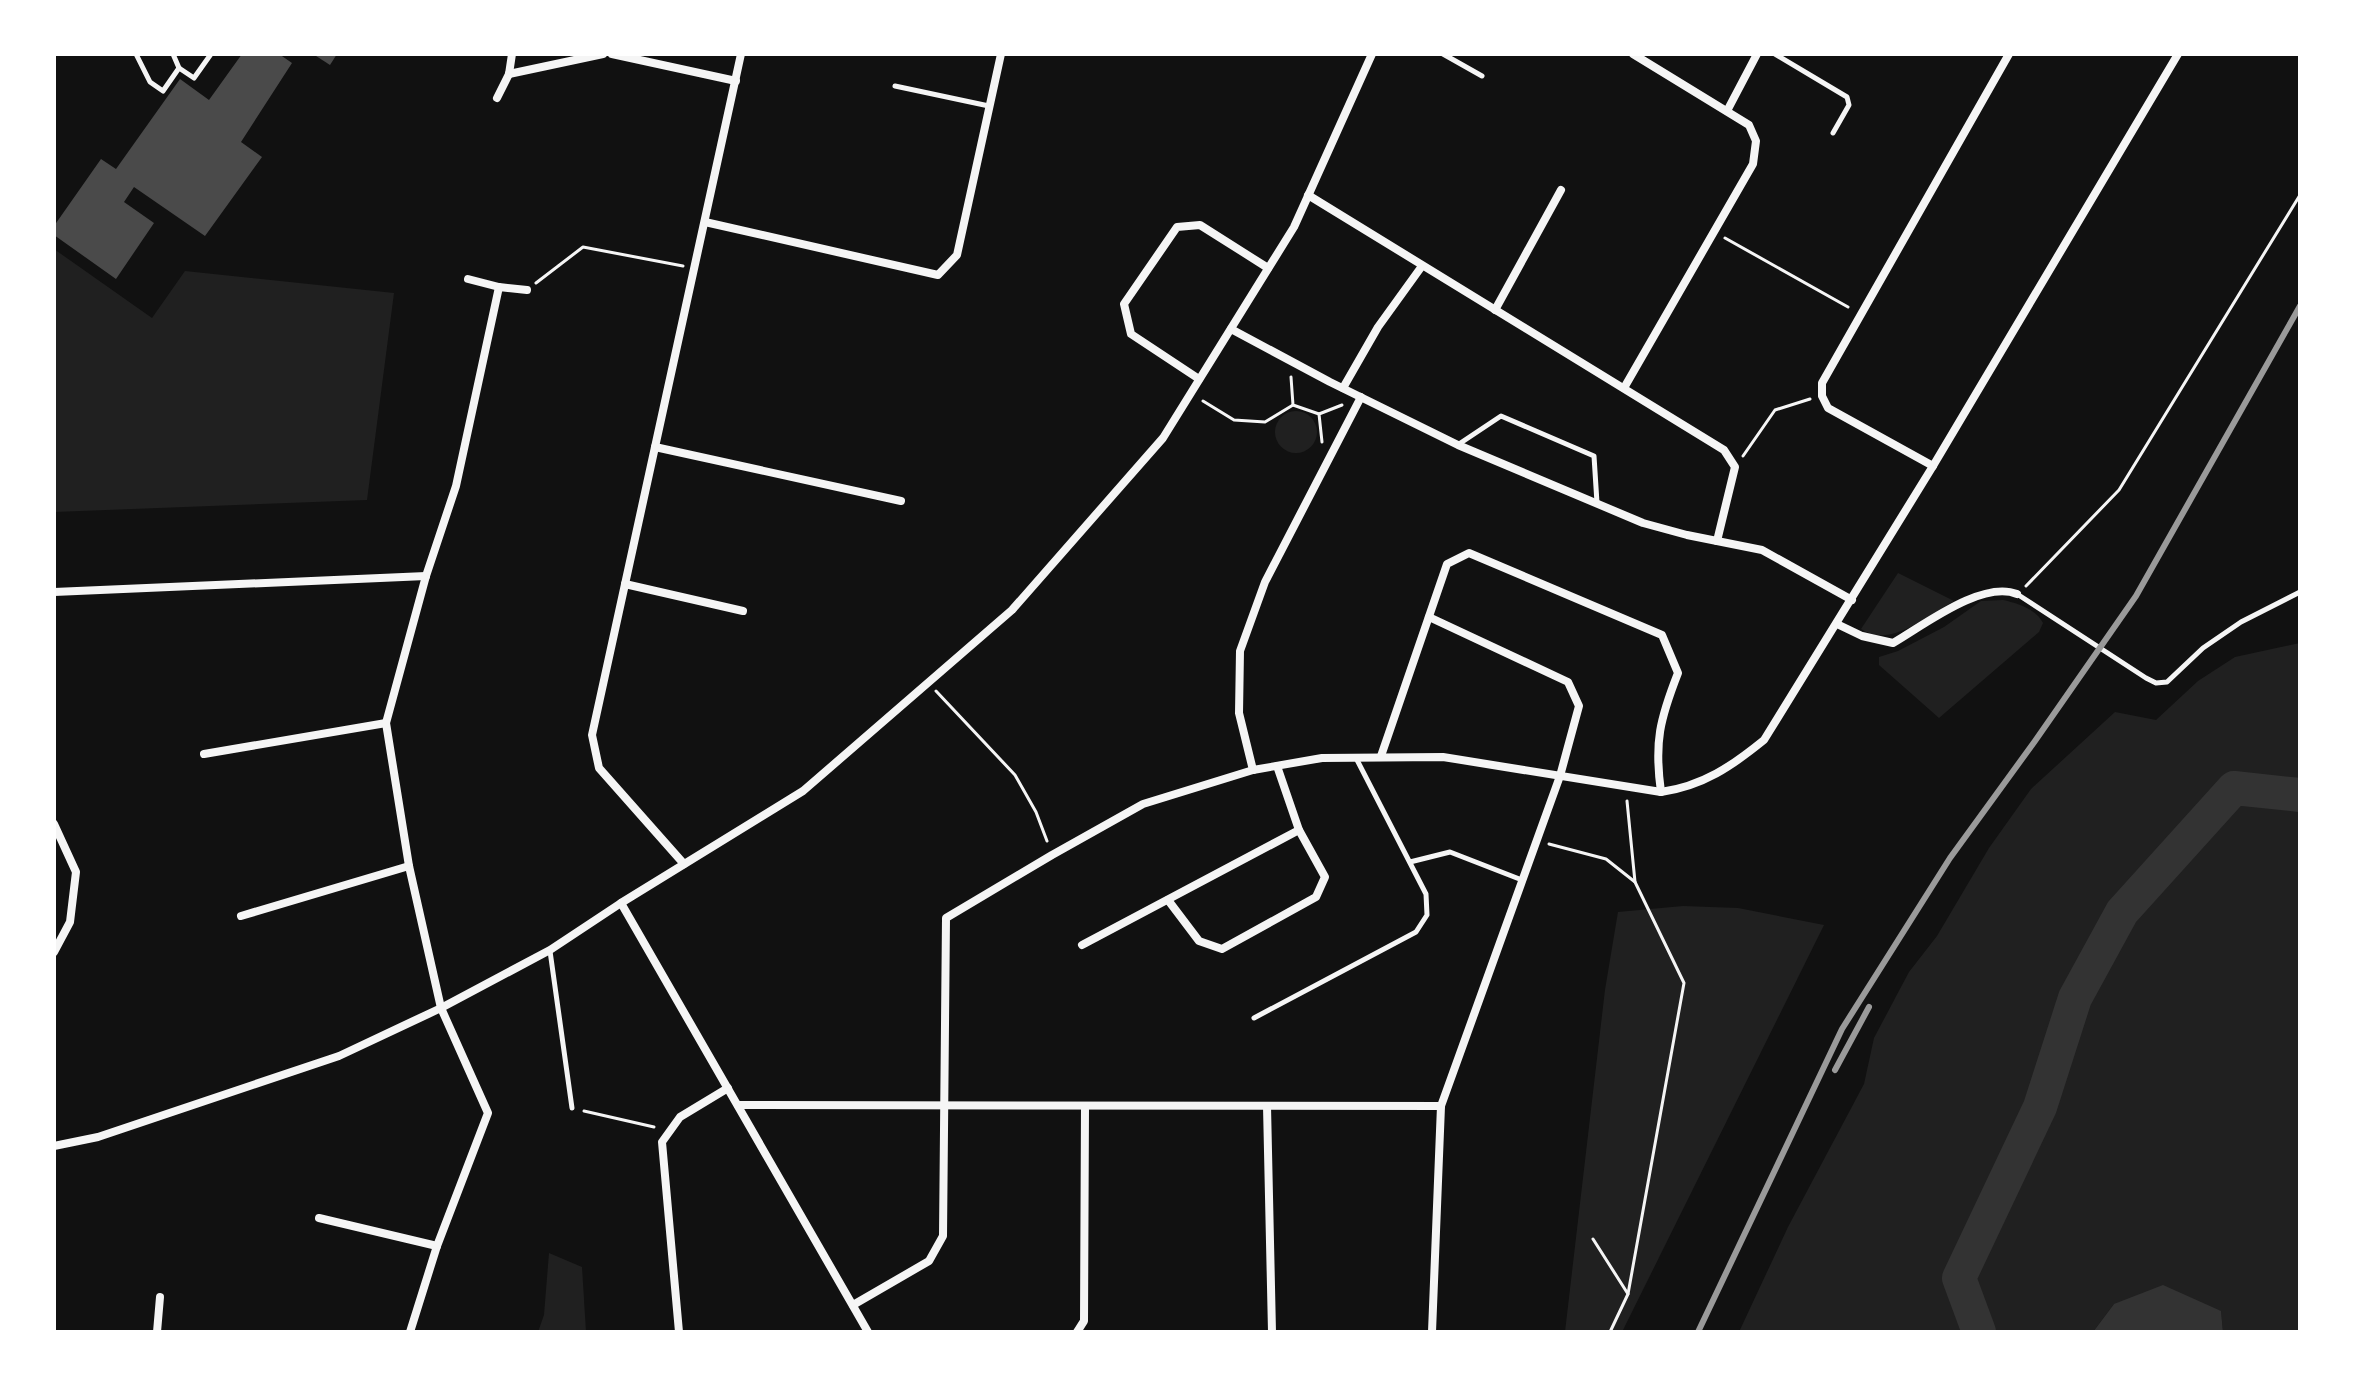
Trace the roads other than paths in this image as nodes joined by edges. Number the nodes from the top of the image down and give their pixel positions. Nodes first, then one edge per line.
1 (136, 54) edge
2 (173, 54) edge
3 (211, 54) edge
4 (512, 54) edge
5 (603, 54) edge
6 (612, 54) edge
7 (741, 54) edge
8 (1001, 54) edge
9 (1372, 54) edge
10 (1443, 54) edge
11 (1633, 54) edge
12 (1757, 54) edge
13 (1775, 54) edge
14 (2009, 54) edge
15 (2178, 54) edge
16 (179, 68) junction
17 (509, 74) junction
18 (1482, 76) dead end
19 (736, 81) junction
20 (895, 86) dead end
21 (497, 98) dead end
22 (990, 106) junction
23 (1727, 111) junction
24 (1833, 133) dead end
25 (1561, 190) dead end
26 (1308, 195) junction
27 (705, 222) junction
28 (1422, 266) junction
29 (1268, 268) junction
30 (468, 279) dead end
31 (499, 287) junction
32 (527, 290) road end
33 (1495, 310) junction
34 (1231, 329) junction
35 (1199, 379) junction
36 (1343, 388) junction
37 (1624, 388) junction
38 (1361, 397) junction
39 (1458, 445) junction
40 (655, 447) junction
41 (1933, 466) junction
42 (901, 501) dead end
43 (1597, 504) junction
44 (1717, 541) junction
45 (426, 576) junction
46 (625, 584) junction
47 (54, 592) edge
48 (2300, 592) edge
49 (2017, 594) joint
50 (1852, 600) junction
51 (743, 611) dead end
52 (1429, 617) junction
53 (1837, 624) junction
54 (386, 723) junction
55 (204, 754) dead end
56 (1381, 756) junction
57 (1356, 757) junction
58 (1277, 766) junction
59 (1253, 770) junction
60 (1560, 776) junction
61 (1661, 792) junction
62 (54, 824) edge
63 (1299, 830) junction
64 (1410, 862) junction
65 (684, 864) junction
66 (409, 866) junction
67 (1522, 880) junction
68 (1168, 900) junction
69 (621, 903) junction
70 (241, 916) dead end
71 (1082, 945) dead end
72 (550, 950) junction
73 (54, 952) edge
74 (441, 1008) junction
75 (1254, 1018) dead end
76 (728, 1088) junction
77 (738, 1105) junction
78 (946, 1105) junction
79 (1085, 1106) junction
80 (1267, 1106) junction
81 (1441, 1106) junction
82 (572, 1108) road end
83 (54, 1146) edge
84 (319, 1218) dead end
85 (437, 1246) junction
86 (160, 1297) dead end
87 (853, 1305) junction
88 (157, 1332) edge
89 (410, 1332) edge
90 (679, 1332) edge
91 (868, 1332) edge
92 (1077, 1332) edge
93 (1272, 1332) edge
94 (1432, 1332) edge

1 - 16 lane
2 - 16 lane
3 - 16 lane
4 - 17 street
5 - 17 street
6 - 19 street
7 - 19 street
8 - 22 street
9 - 26 street
10 - 18 lane
11 - 23 street
12 - 23 street
13 - 24 lane
14 - 41 street
15 - 41 street
17 - 21 street
19 - 27 street
20 - 22 lane
22 - 27 street
23 - 37 street
25 - 33 street
26 - 28 street
26 - 29 street
27 - 40 street
28 - 33 street
28 - 36 street
29 - 34 street
29 - 35 street
30 - 31 street
31 - 32 street
31 - 45 street
33 - 37 street
34 - 35 street
34 - 36 street
35 - 65 street
36 - 38 street
37 - 44 street
38 - 39 street
38 - 59 street
39 - 43 street
39 - 43 lane
40 - 42 street
40 - 46 street
41 - 50 street
43 - 44 street
44 - 50 street
45 - 47 street
45 - 54 street
46 - 51 street
46 - 65 street
48 - 49 lane
49 - 53 street
50 - 53 street
52 - 56 street
52 - 60 street
52 - 61 street
53 - 61 street
54 - 55 street
54 - 66 street
56 - 57 street
56 - 60 street
57 - 58 street
57 - 64 lane
58 - 59 street
58 - 63 street
59 - 78 street
60 - 61 street
60 - 67 street
62 - 73 street
63 - 68 street
63 - 68 street
64 - 67 lane
64 - 75 lane
65 - 69 street
66 - 70 street
66 - 74 street
67 - 81 street
68 - 71 street
69 - 72 street
69 - 76 street
72 - 74 street
72 - 82 lane
74 - 83 street
74 - 85 street
76 - 77 street
76 - 90 street
77 - 78 street
77 - 87 street
78 - 79 street
78 - 87 street
79 - 80 street
79 - 92 street
80 - 81 street
80 - 93 street
81 - 94 street
84 - 85 street
85 - 89 street
86 - 88 street
87 - 91 street

